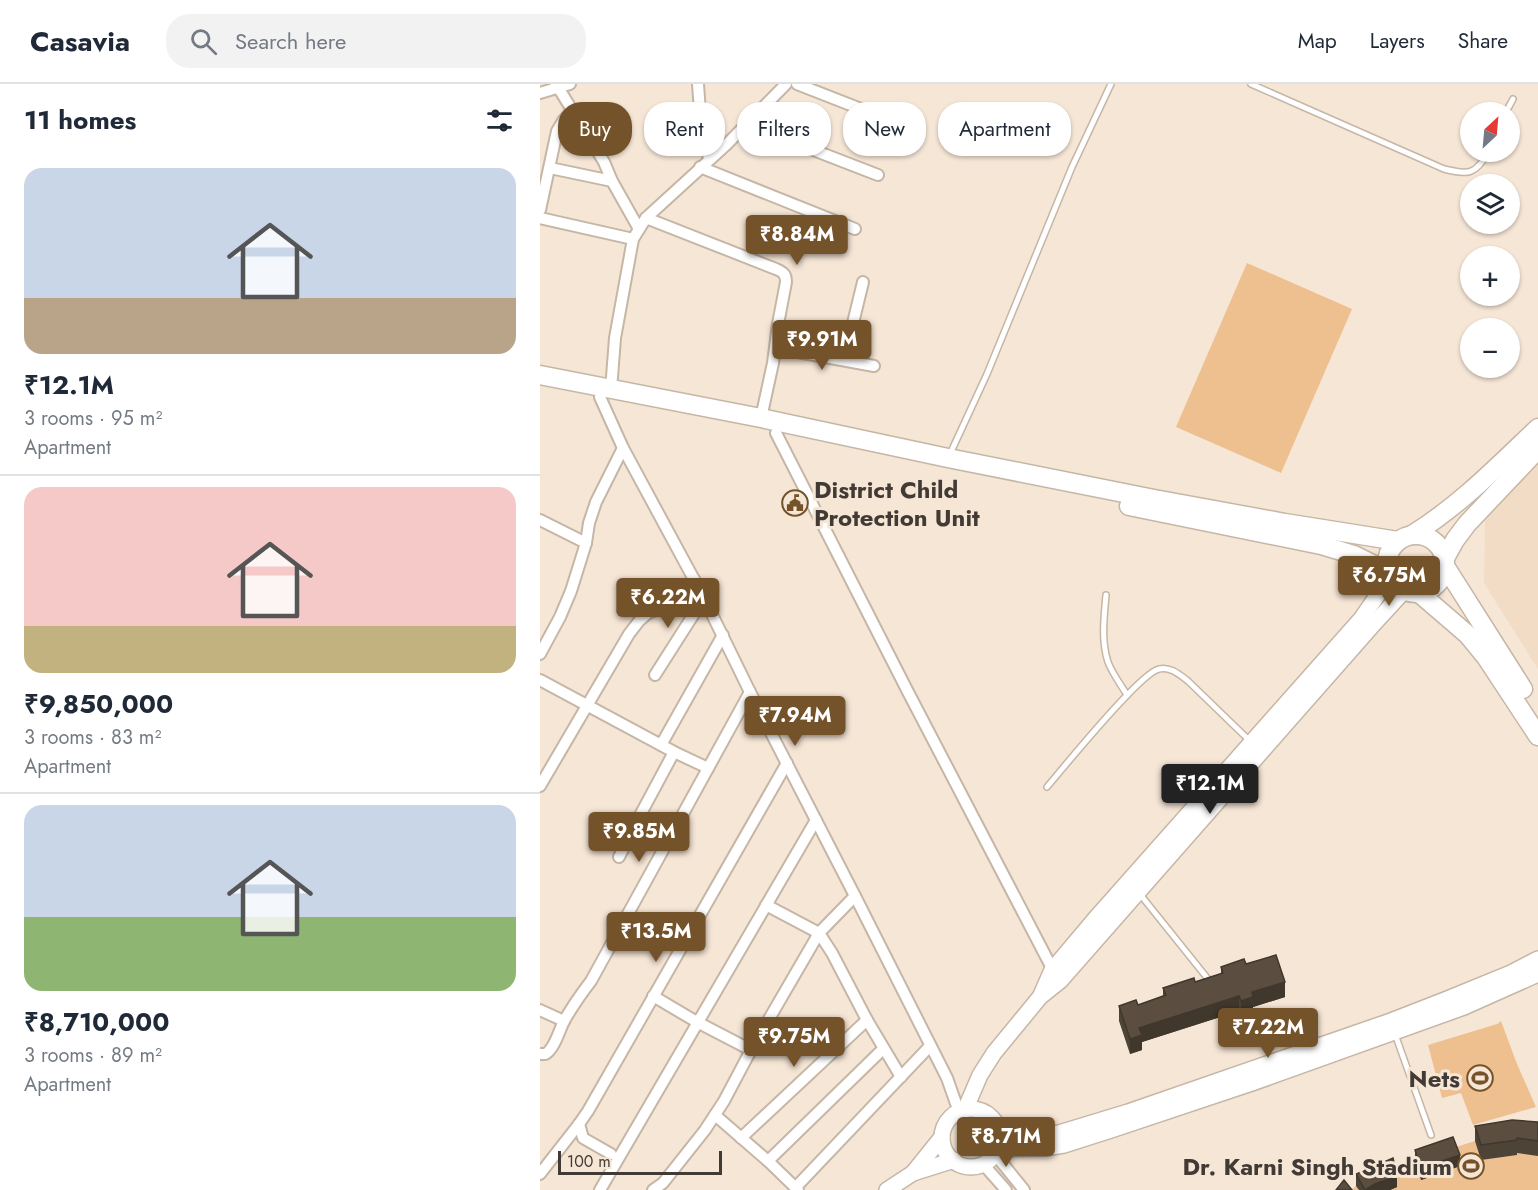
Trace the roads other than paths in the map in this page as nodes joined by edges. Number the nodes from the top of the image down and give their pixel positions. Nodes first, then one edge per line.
1 (570, 84) edge
2 (698, 84) edge
3 (786, 84) edge
4 (797, 84) edge
5 (1111, 84) edge
6 (1251, 84) edge
7 (556, 86) edge
8 (540, 93) edge
9 (1513, 99) dead end
10 (566, 102) edge
11 (768, 102) edge
12 (843, 102) edge
13 (1511, 102) edge
14 (558, 129) edge
15 (737, 133) edge
16 (600, 156) edge
17 (827, 156) edge
18 (709, 159) junction
19 (1483, 162) edge
20 (700, 167) junction
21 (550, 168) junction
22 (878, 176) dead end
23 (612, 182) junction
24 (540, 210) edge
25 (540, 218) edge
26 (646, 218) junction
27 (855, 229) dead end
28 (636, 234) junction
29 (863, 282) dead end
30 (776, 348) junction
31 (844, 360) junction
32 (874, 366) dead end
33 (540, 375) edge
34 (540, 385) edge
35 (605, 393) junction
36 (761, 418) junction
37 (1538, 428) edge
38 (776, 433) junction
39 (623, 447) junction
40 (1538, 449) edge
41 (946, 463) junction
42 (540, 520) edge
43 (1405, 538) junction
44 (586, 543) junction
45 (1444, 563) junction
46 (1389, 574) junction
47 (694, 579) junction
48 (1411, 591) junction
49 (1106, 595) dead end
50 (704, 598) junction
51 (723, 635) junction
52 (540, 654) edge
53 (656, 675) dead end
54 (540, 680) edge
55 (750, 692) junction
56 (1127, 695) junction
57 (588, 706) junction
58 (1538, 714) edge
59 (1538, 736) edge
60 (1252, 743) junction
61 (661, 746) junction
62 (674, 752) junction
63 (788, 763) junction
64 (708, 768) junction
65 (540, 786) edge
66 (1047, 787) dead end
67 (816, 820) junction
68 (619, 857) dead end
69 (1138, 892) junction
70 (855, 896) junction
71 (766, 905) junction
72 (819, 933) junction
73 (1538, 959) edge
74 (1538, 975) edge
75 (1056, 976) junction
76 (1212, 984) edge
77 (653, 996) junction
78 (540, 1010) edge
79 (867, 1020) junction
80 (564, 1021) junction
81 (697, 1022) junction
82 (1393, 1026) junction
83 (930, 1046) junction
84 (884, 1049) junction
85 (751, 1050) junction
86 (540, 1054) edge
87 (901, 1077) junction
88 (962, 1111) junction
89 (715, 1115) junction
90 (579, 1124) junction
91 (1431, 1135) dead end
92 (942, 1137) junction
93 (741, 1138) junction
94 (994, 1152) junction
95 (611, 1154) dead end
96 (954, 1160) junction
97 (768, 1161) junction
98 (913, 1173) junction
99 (540, 1174) edge
100 (797, 1189) edge
101 (600, 1190) edge
102 (654, 1190) edge
103 (887, 1190) edge
104 (1006, 1190) edge
105 (1024, 1190) edge

1 - 7 street
2 - 18 street
3 - 11 street
4 - 12 street
5 - 41 lane
6 - 19 lane
7 - 8 street
7 - 10 street
9 - 13 lane
14 - 21 street
15 - 18 street
16 - 23 street
17 - 22 street
18 - 20 street
20 - 26 street
20 - 27 street
21 - 23 street
21 - 24 street
23 - 28 street
25 - 28 street
26 - 28 street
26 - 30 street
28 - 35 street
29 - 31 street
30 - 31 street
30 - 36 street
31 - 32 street
33 - 35 main road
34 - 35 main road
35 - 36 main road
35 - 38 main road
35 - 39 street
36 - 41 main road
37 - 43 main road
38 - 41 main road
38 - 75 street
39 - 44 street
39 - 47 street
40 - 45 main road
41 - 43 main road
41 - 46 main road
42 - 44 street
43 - 45 main road
43 - 46 main road
44 - 52 street
45 - 48 main road
45 - 58 main road
46 - 48 main road
46 - 60 street
47 - 50 street
47 - 57 street
48 - 59 main road
48 - 69 street
49 - 56 lane
50 - 51 street
50 - 53 street
51 - 55 street
51 - 61 street
54 - 57 street
55 - 63 street
55 - 64 street
56 - 60 lane
56 - 66 lane
57 - 61 street
57 - 65 street
60 - 75 street
61 - 62 street
62 - 64 street
62 - 68 street
63 - 67 street
63 - 77 street
64 - 80 street
67 - 70 street
67 - 71 street
69 - 75 street
69 - 76 lane
70 - 72 street
70 - 83 street
71 - 72 street
71 - 81 street
72 - 79 street
72 - 85 street
73 - 82 street
74 - 82 street
75 - 88 street
77 - 81 street
77 - 90 street
78 - 80 street
79 - 84 street
79 - 93 street
80 - 86 street
81 - 85 street
81 - 101 street
82 - 91 lane
82 - 94 street
83 - 87 street
83 - 88 street
84 - 87 street
84 - 97 street
85 - 89 street
87 - 100 street
88 - 92 street
88 - 94 street
89 - 93 street
89 - 102 street
90 - 95 street
90 - 99 street
92 - 96 street
92 - 98 street
93 - 97 street
94 - 96 street
94 - 104 street
94 - 105 street
96 - 98 street
97 - 100 street
98 - 103 street

